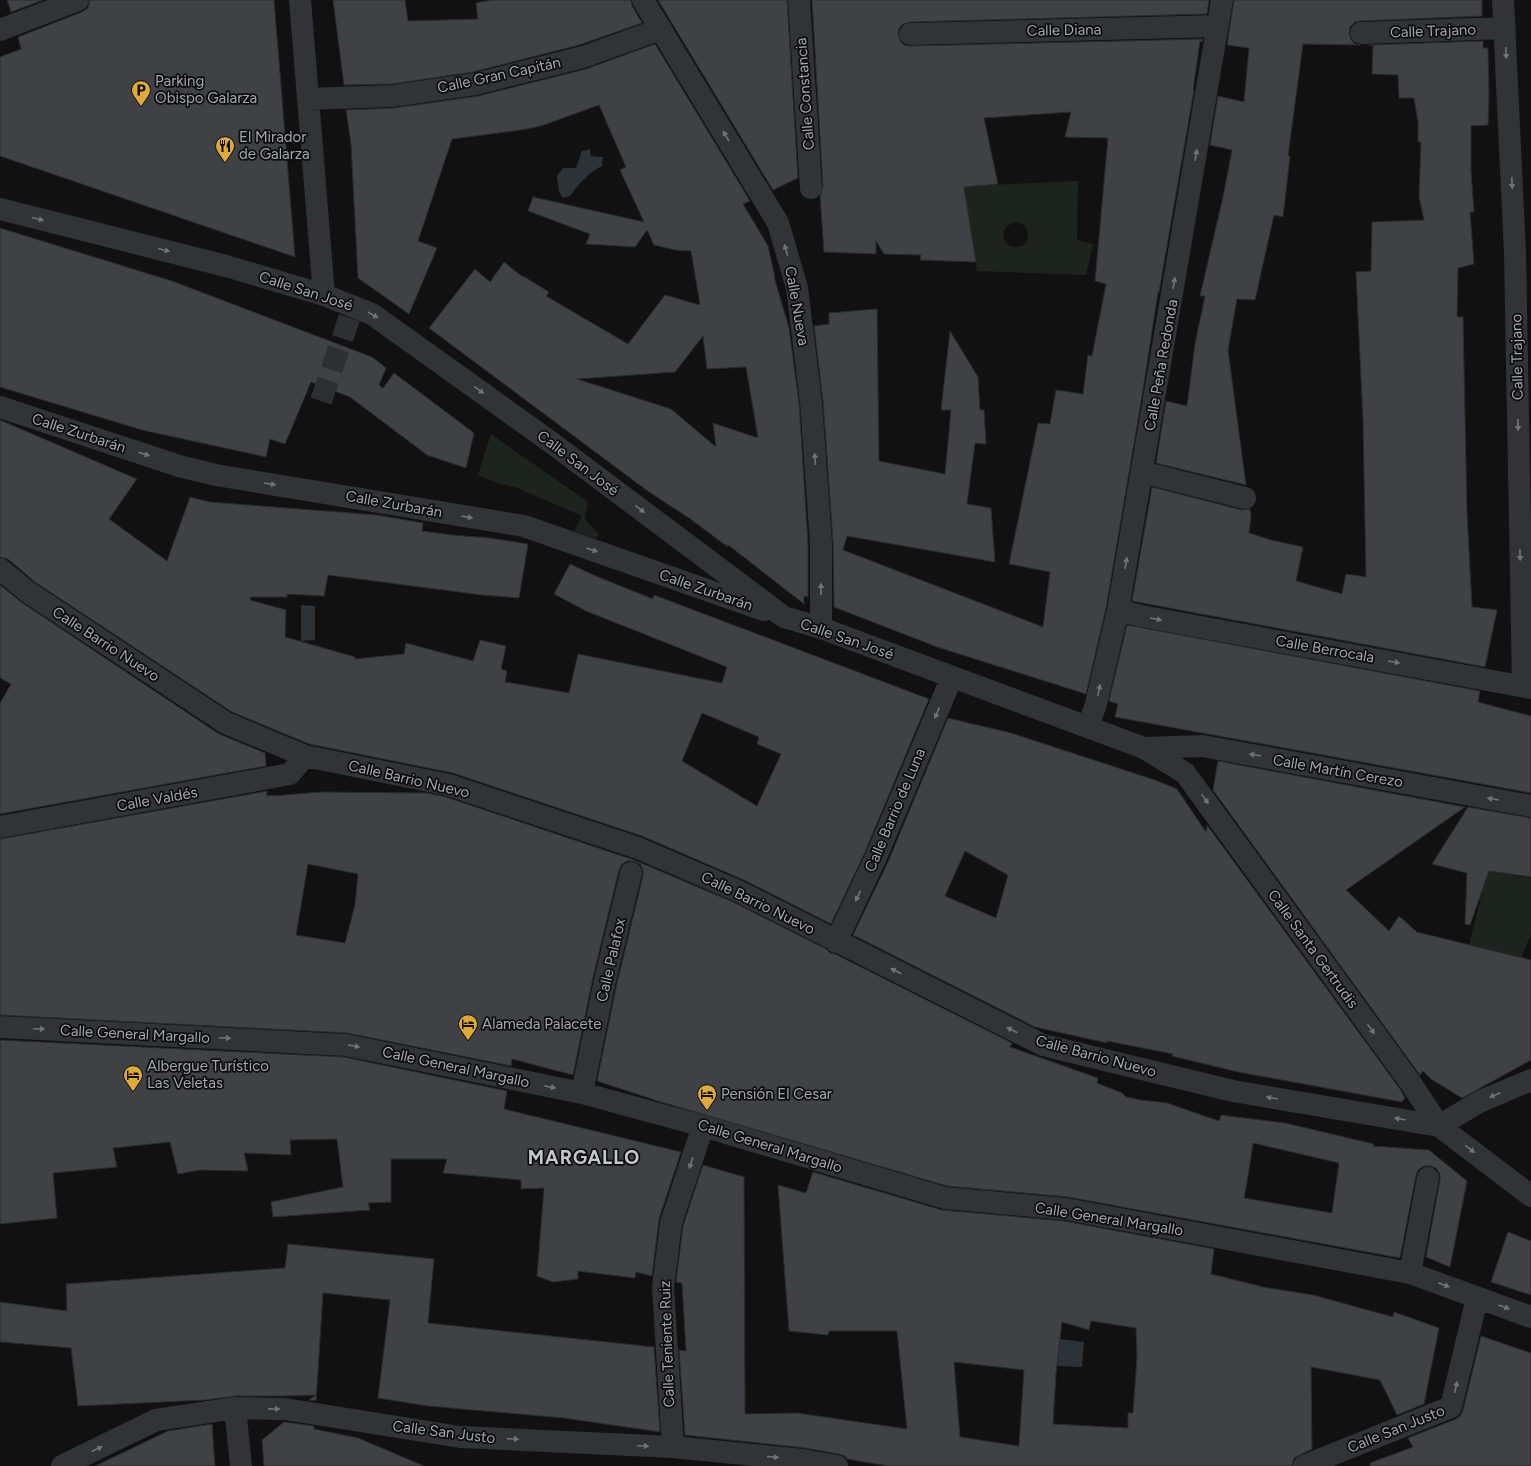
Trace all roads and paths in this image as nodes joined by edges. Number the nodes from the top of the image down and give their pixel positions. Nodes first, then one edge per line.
1 (78, 0) edge
2 (300, 0) edge
3 (643, 0) edge
4 (799, 0) edge
5 (1222, 0) edge
6 (1503, 0) edge
7 (1218, 26) junction
8 (1505, 28) junction
9 (661, 29) junction
10 (0, 30) edge
11 (1361, 33) dead end
12 (910, 34) dead end
13 (308, 99) junction
14 (811, 188) dead end
15 (0, 209) edge
16 (324, 295) junction
17 (0, 407) edge
18 (1142, 472) junction
19 (1245, 498) dead end
20 (0, 569) edge
21 (1118, 610) junction
22 (784, 617) junction
23 (821, 628) junction
24 (952, 677) junction
25 (1527, 687) edge
26 (1088, 727) junction
27 (1203, 746) junction
28 (1144, 748) junction
29 (305, 756) junction
30 (1186, 773) junction
31 (1531, 806) edge
32 (0, 827) edge
33 (631, 874) dead end
34 (836, 942) junction
35 (0, 1027) edge
36 (1531, 1080) edge
37 (582, 1093) junction
38 (703, 1126) junction
39 (1439, 1126) junction
40 (1428, 1178) dead end
41 (1531, 1196) edge
42 (1410, 1273) junction
43 (1477, 1298) junction
44 (1531, 1317) edge
45 (235, 1408) junction
46 (672, 1447) junction
47 (62, 1466) edge
48 (241, 1466) edge
49 (837, 1466) edge
50 (1304, 1466) edge

1 - 10 street
2 - 13 street
3 - 9 street, Calle Nueva
4 - 14 street, Calle Constancia
5 - 7 street, Calle Peña Redonda
6 - 8 street, Calle Trajano
7 - 12 street, Calle Diana
18 -> 7 street, Calle Peña Redonda
8 - 11 street, Calle Trajano
8 -> 25 street, Calle Trajano
9 - 13 street, Calle Gran Capitán
23 -> 9 street, Calle Nueva
13 - 16 street
15 -> 16 street, Calle San José
16 -> 22 street, Calle San José
17 -> 22 street, Calle Zurbarán
18 - 19 street
21 -> 18 street, Calle Peña Redonda
20 - 29 street, Calle Barrio Nuevo
21 -> 25 street, Calle Berrocala
26 -> 21 street, Calle Peña Redonda
22 - 23 street, Calle San José
23 - 24 street, Calle San José
24 - 26 street, Calle San José
24 -> 34 street, Calle Barrio de Luna
26 - 28 street, Calle San José
27 - 28 street, Calle Martín Cerezo
27 - 30 street
31 -> 27 street, Calle Martín Cerezo
28 - 30 street, Calle Santa Gertrudis
29 - 32 street, Calle Valdés
29 - 34 street, Calle Barrio Nuevo
30 -> 39 street, Calle Santa Gertrudis
33 - 37 street, Calle Palafox
39 -> 34 street, Calle Barrio Nuevo
35 -> 37 street, Calle General Margallo
36 -> 39 street
37 - 38 street, Calle General Margallo
38 - 42 street, Calle General Margallo
38 -> 46 street, Calle Teniente Ruiz
39 -> 41 street, Calle Barrio Nuevo
40 - 42 street
42 -> 43 street, Calle General Margallo
43 -> 44 street, Calle General Margallo
50 -> 43 street, Calle San Justo
45 -> 46 street, Calle San Justo
47 -> 45 street, Calle San Justo
45 - 48 street
46 -> 49 street, Calle San Justo

